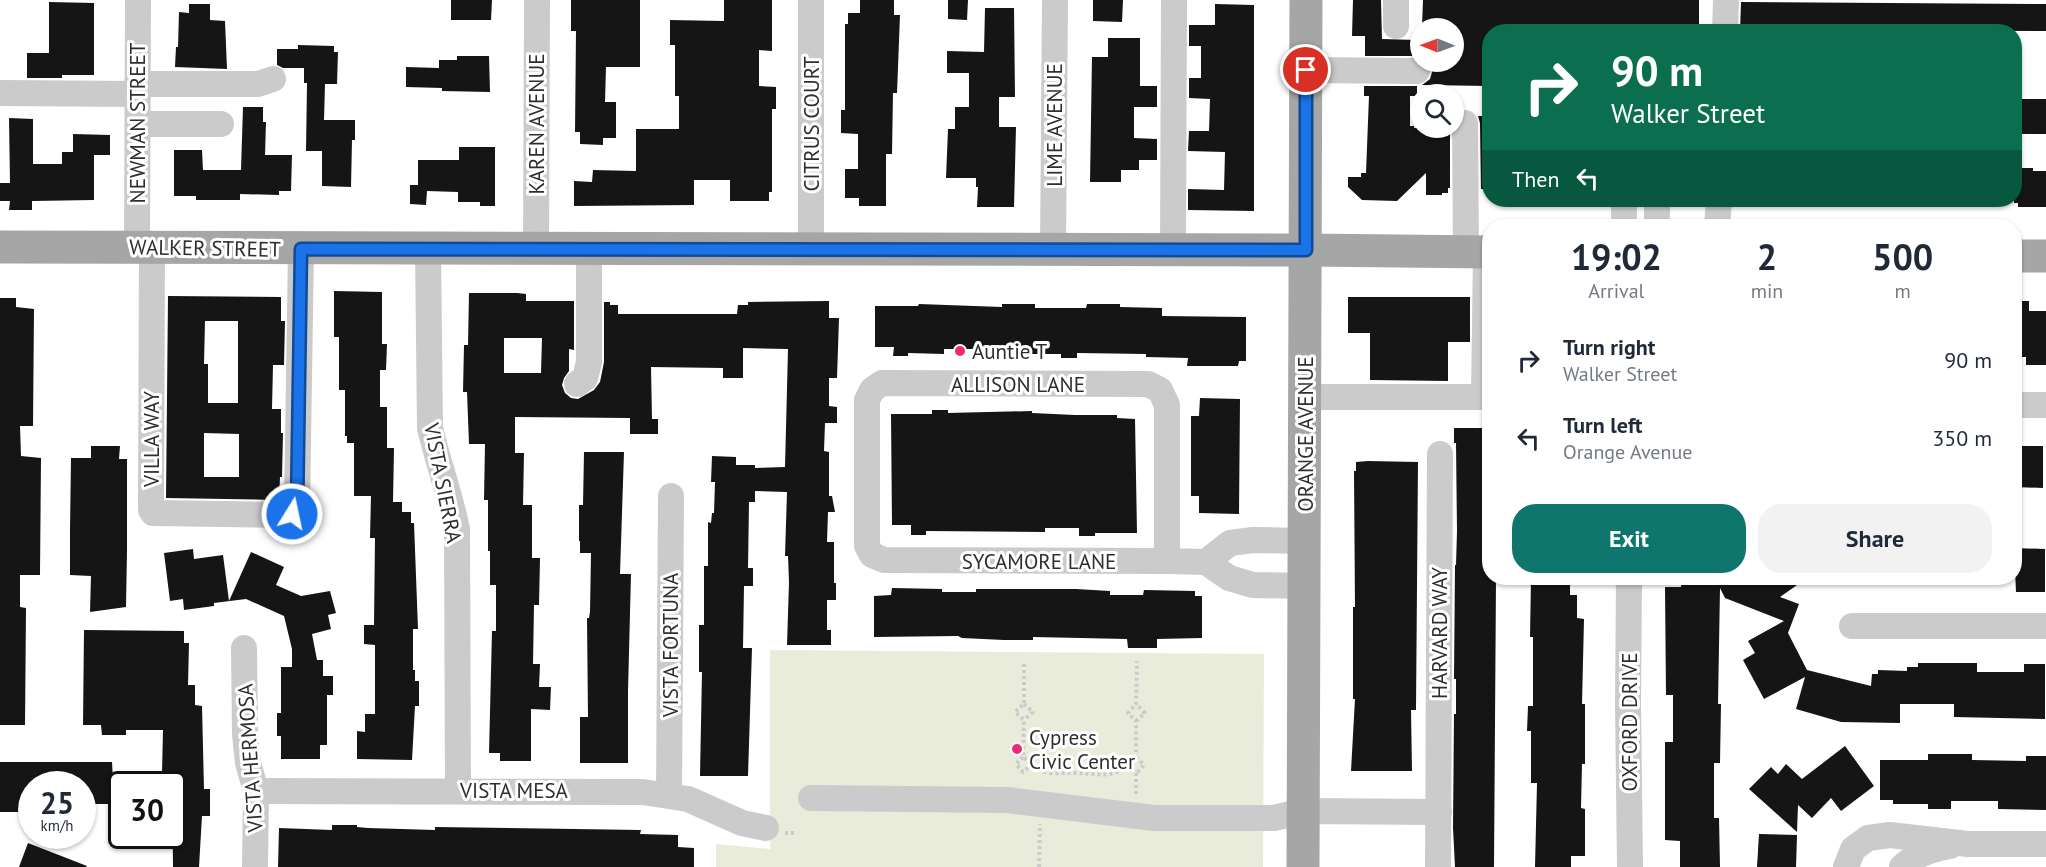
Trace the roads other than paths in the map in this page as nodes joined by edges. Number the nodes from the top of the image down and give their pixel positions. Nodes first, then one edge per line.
1 (138, 0) edge
2 (537, 0) edge
3 (811, 0) edge
4 (1055, 0) edge
5 (1174, 0) edge
6 (1306, 0) edge
7 (1396, 0) edge
8 (1726, 0) edge
9 (1725, 24) edge
10 (1396, 27) dead end
11 (1306, 70) junction
12 (1410, 71) edge
13 (273, 79) dead end
14 (137, 89) junction
15 (0, 93) edge
16 (221, 123) dead end
17 (1465, 123) dead end
18 (138, 124) junction
19 (0, 247) edge
20 (144, 247) junction
21 (428, 248) junction
22 (536, 248) junction
23 (589, 248) junction
24 (301, 249) junction
25 (811, 249) junction
26 (1053, 249) junction
27 (1173, 250) junction
28 (1306, 250) junction
29 (1480, 252) edge
30 (2022, 256) edge
31 (2046, 256) edge
32 (1482, 325) edge
33 (577, 384) dead end
34 (1305, 397) junction
35 (1482, 398) edge
36 (2022, 405) edge
37 (2046, 405) edge
38 (1440, 454) dead end
39 (671, 496) dead end
40 (1304, 541) junction
41 (872, 555) joint
42 (1167, 561) junction
43 (1206, 562) junction
44 (1629, 585) edge
45 (1304, 586) junction
46 (1852, 626) dead end
47 (2046, 626) edge
48 (244, 648) dead end
49 (458, 790) junction
50 (256, 791) junction
51 (669, 795) junction
52 (811, 798) dead end
53 (1303, 811) junction
54 (1438, 812) junction
55 (766, 828) dead end
56 (1968, 844) junction
57 (2046, 844) edge
58 (255, 867) edge
59 (1303, 867) edge
60 (1438, 867) edge
61 (1630, 867) edge
62 (1846, 867) edge
63 (1902, 867) edge

1 - 14 street, NEWMAN STREET
2 - 22 street, KAREN AVENUE
3 - 25 street, CITRUS COURT
4 - 26 street, LIME AVENUE
5 - 27 street
6 - 11 main road, ORANGE AVENUE
7 - 10 street
8 - 9 street
11 - 12 street
11 - 28 main road, ORANGE AVENUE
13 - 14 street
14 - 15 street
14 - 18 street, NEWMAN STREET
16 - 18 street
17 - 29 street
18 - 20 street, NEWMAN STREET
19 - 20 main road, WALKER STREET
20 - 24 main road, WALKER STREET
20 - 24 street, VILLA WAY
21 - 22 main road, WALKER STREET
21 - 24 main road, WALKER STREET
21 - 49 street, VISTA SIERRA
22 - 23 main road, WALKER STREET
23 - 25 main road, WALKER STREET
23 - 33 street
25 - 26 main road, WALKER STREET
26 - 27 main road, WALKER STREET
27 - 28 main road, WALKER STREET
28 - 29 main road, WALKER STREET
28 - 34 main road, ORANGE AVENUE
29 - 32 street
30 - 31 main road
34 - 35 street
34 - 40 main road, ORANGE AVENUE
36 - 37 street
38 - 54 street, HARVARD WAY
39 - 51 street, VISTA FORTUNA
40 - 43 street
40 - 45 main road, ORANGE AVENUE
41 - 42 street, SYCAMORE LANE
41 - 42 street, ALLISON LANE
42 - 43 street, SYCAMORE LANE
43 - 45 street
44 - 61 street, OXFORD DRIVE
45 - 53 main road, ORANGE AVENUE
46 - 47 street
48 - 50 street, VISTA HERMOSA
49 - 50 street, VISTA MESA
49 - 51 street, VISTA MESA
50 - 58 street, VISTA HERMOSA
51 - 55 street, VISTA MESA
52 - 53 street
53 - 54 street
53 - 59 main road, ORANGE AVENUE
54 - 60 street, HARVARD WAY
56 - 57 street
56 - 62 street
56 - 63 street

